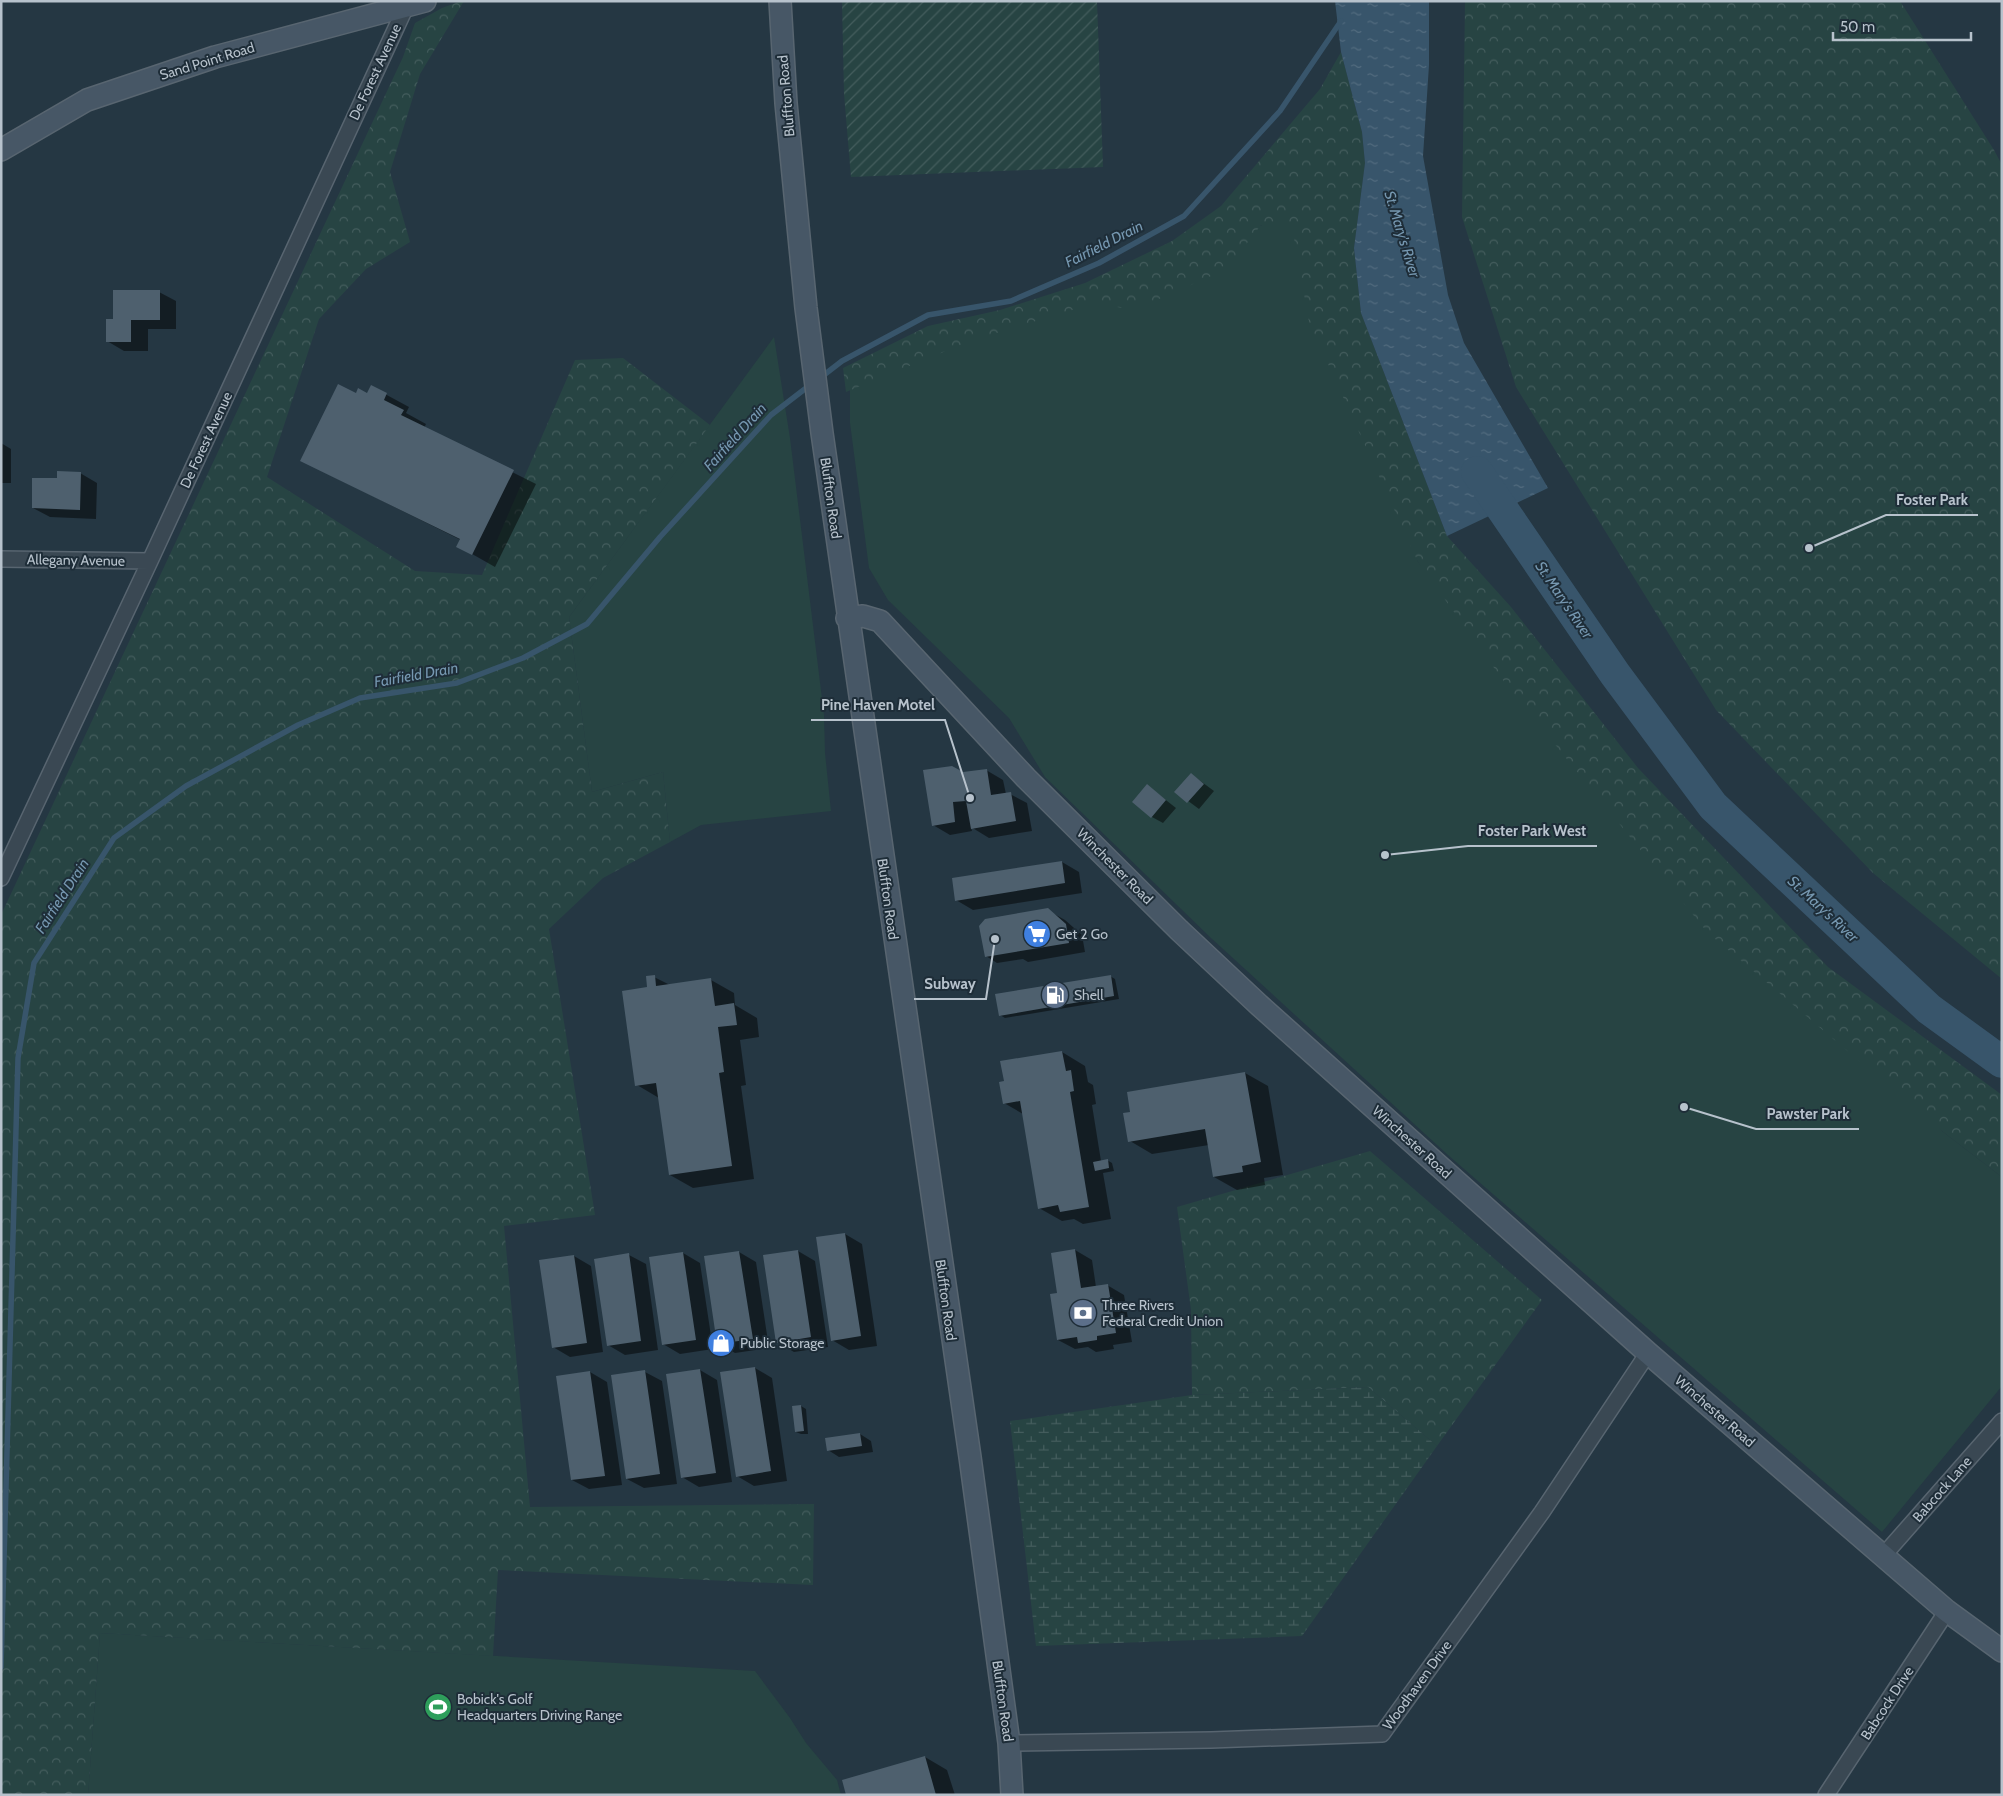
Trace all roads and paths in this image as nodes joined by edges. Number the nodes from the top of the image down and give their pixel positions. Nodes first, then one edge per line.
1 (780, 1) edge
2 (413, 3) edge
3 (1, 150) edge
4 (1, 559) edge
5 (150, 561) junction
6 (847, 618) junction
7 (1, 878) edge
8 (1648, 1354) junction
9 (2002, 1421) edge
10 (1883, 1556) junction
11 (1947, 1611) junction
12 (2002, 1651) edge
13 (1009, 1743) junction
14 (1012, 1795) edge
15 (1826, 1795) edge

1 - 6 street, Bluffton Road
2 - 3 street, Sand Point Road
2 - 5 street, De Forest Avenue
4 - 5 street, Allegany Avenue
5 - 7 street, De Forest Avenue
6 - 8 street, Winchester Road
6 - 13 street, Bluffton Road
8 - 10 street, Winchester Road
8 - 13 street, Woodhaven Drive
9 - 10 street, Babcock Lane
10 - 11 street, Winchester Road
11 - 12 street, Winchester Road
11 - 15 street, Babcock Drive
13 - 14 street, Bluffton Road

